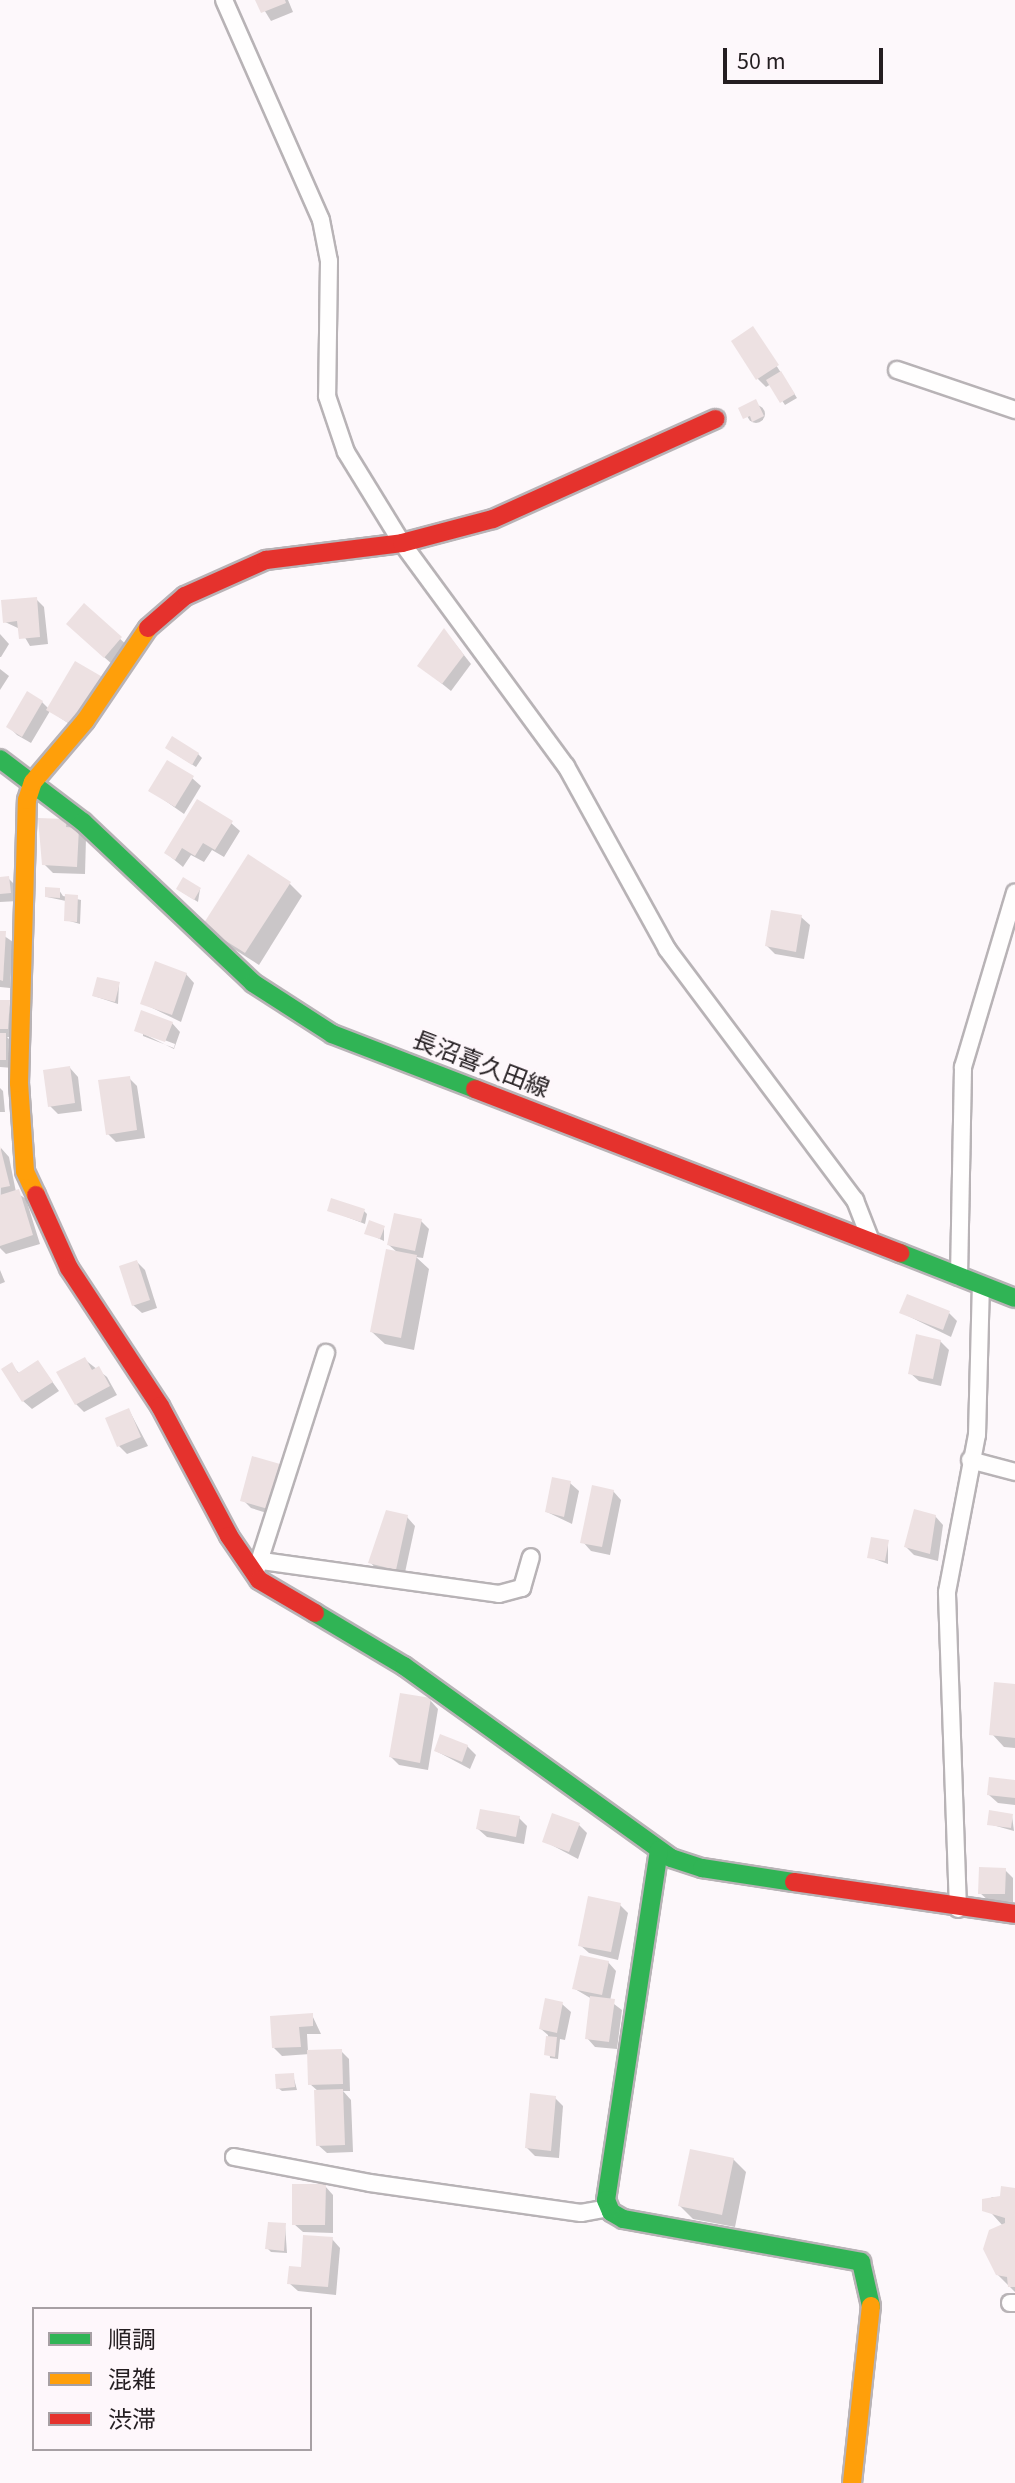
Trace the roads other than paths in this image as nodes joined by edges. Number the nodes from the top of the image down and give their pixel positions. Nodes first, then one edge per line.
1 (224, 0) edge
2 (897, 370) dead end
3 (1015, 410) edge
4 (716, 419) dead end
5 (402, 543) junction
6 (0, 759) edge
7 (33, 782) junction
8 (1015, 893) edge
9 (871, 1241) junction
10 (959, 1277) junction
11 (981, 1287) junction
12 (1015, 1298) edge
13 (326, 1353) dead end
14 (970, 1460) junction
15 (1015, 1472) edge
16 (531, 1557) dead end
17 (258, 1566) junction
18 (659, 1850) junction
19 (958, 1909) junction
20 (1015, 1914) edge
21 (234, 2157) dead end
22 (610, 2208) junction
23 (852, 2483) edge

1 - 5 street
2 - 3 street
4 - 5 street
5 - 7 street
5 - 9 street
6 - 7 street, 長沼喜久田線
7 - 9 street, 長沼喜久田線
7 - 17 street
8 - 10 street
9 - 10 street, 長沼喜久田線
10 - 11 street, 長沼喜久田線
11 - 12 street, 長沼喜久田線
11 - 14 street
13 - 17 street
14 - 15 street
14 - 19 street
16 - 17 street
17 - 18 street
18 - 19 street
18 - 22 street
19 - 20 street
21 - 22 street
22 - 23 street

